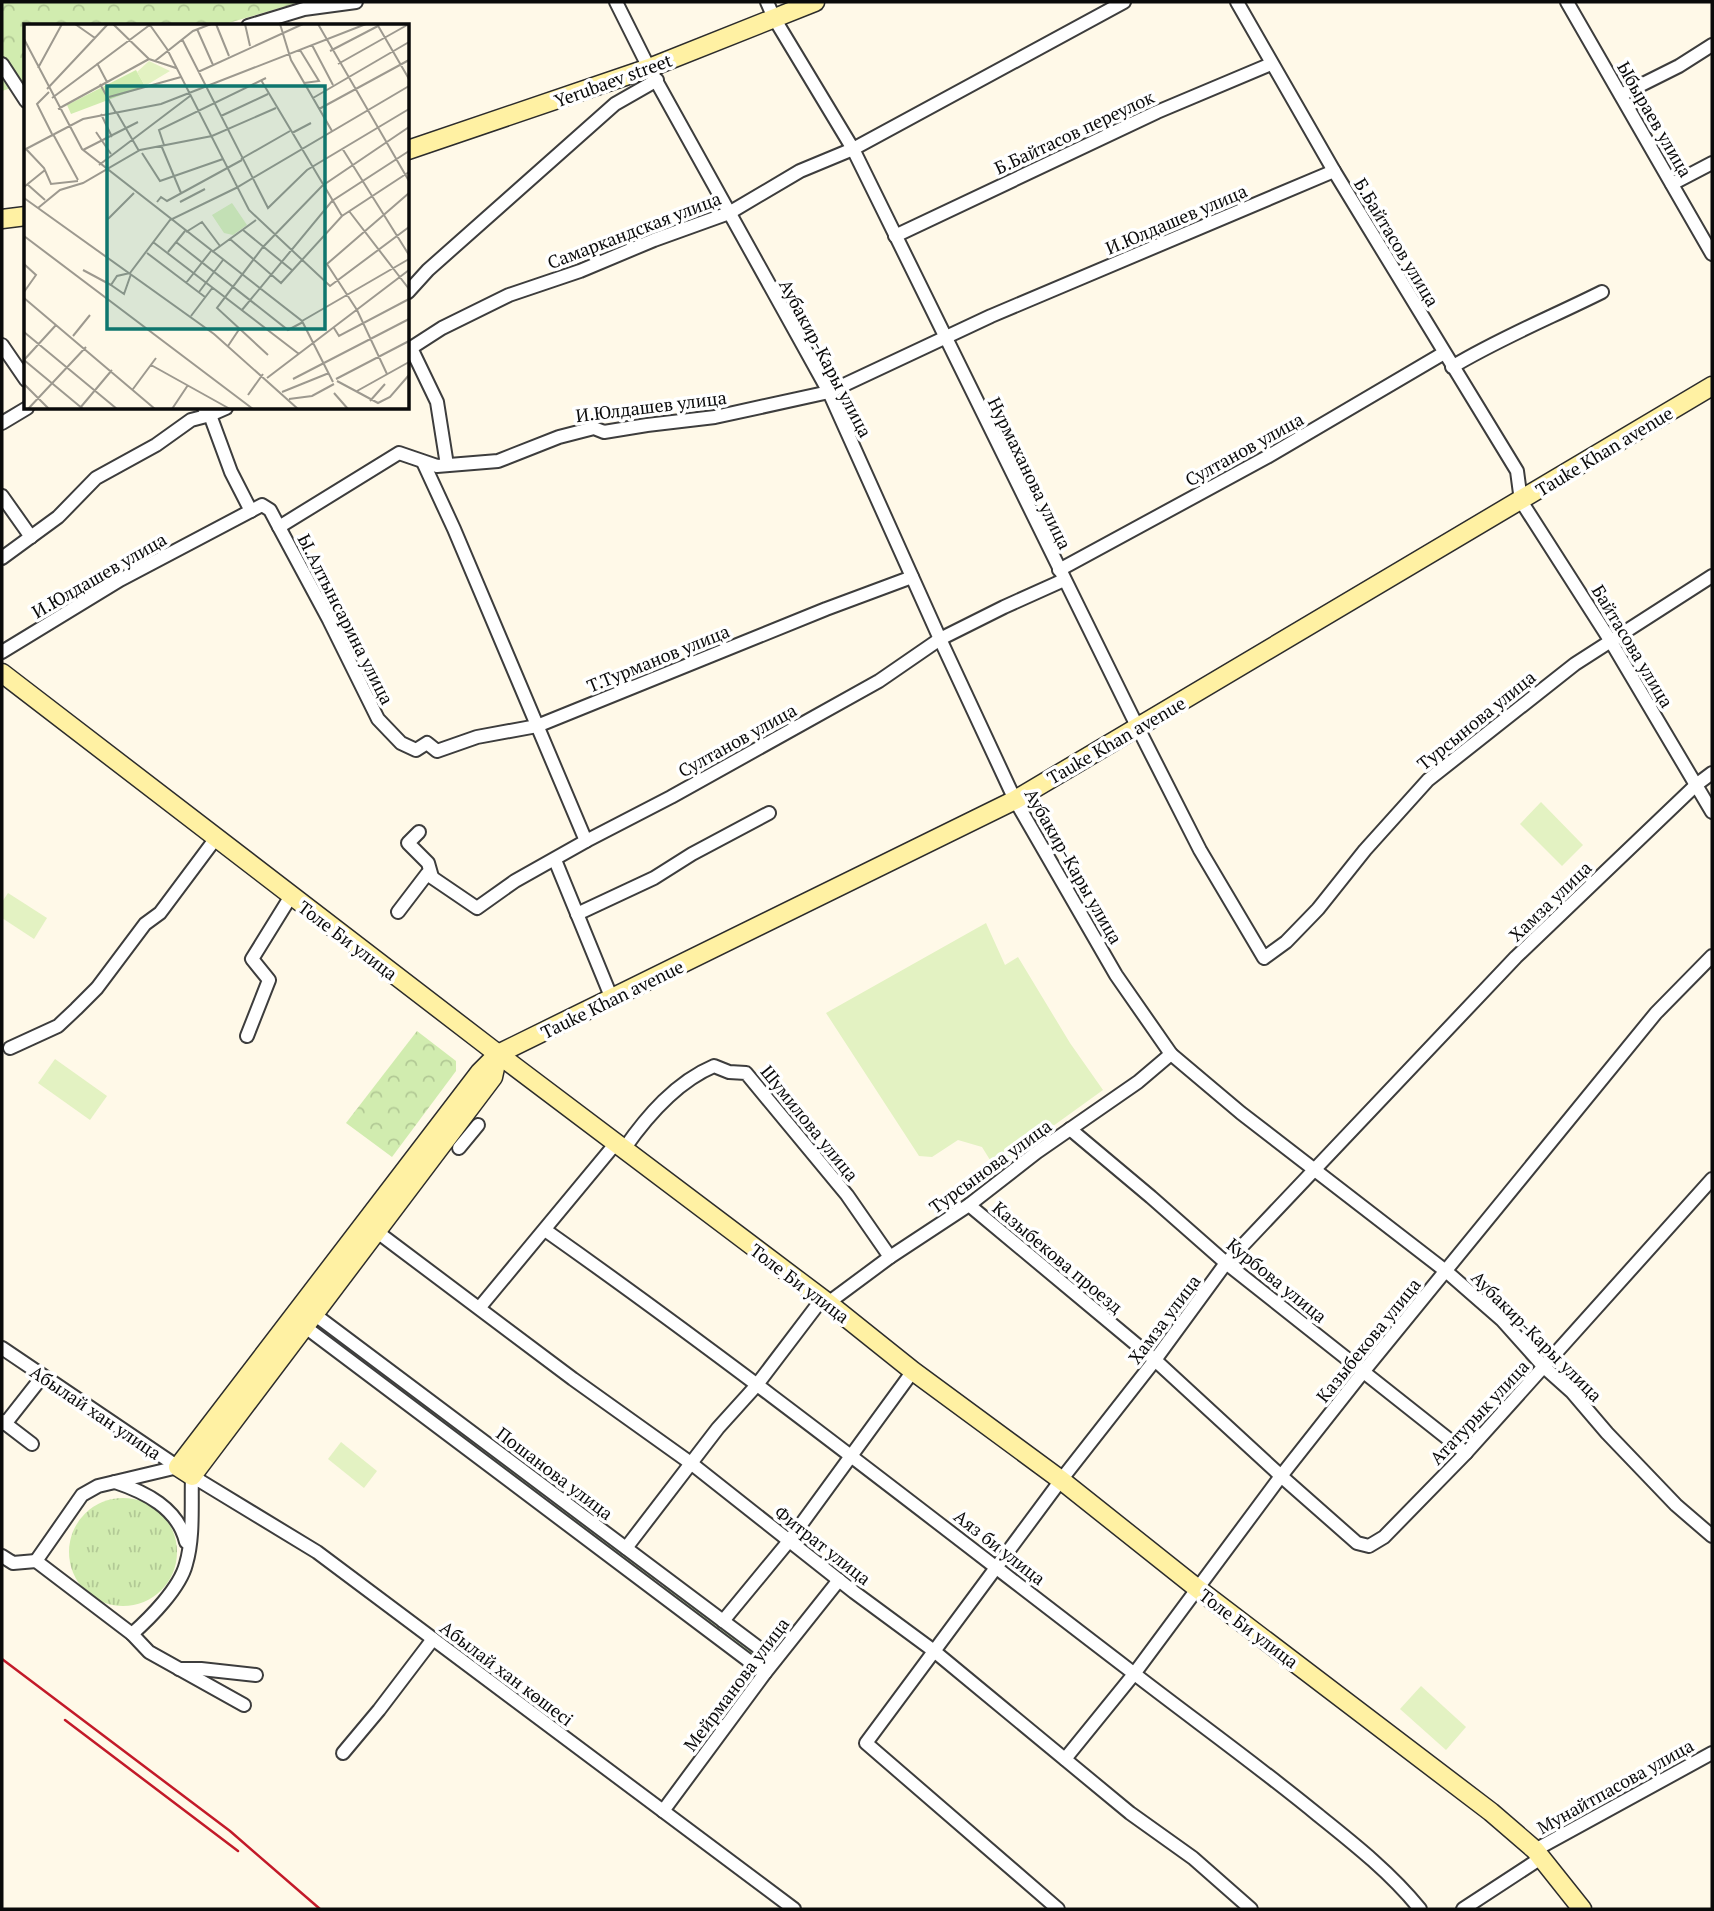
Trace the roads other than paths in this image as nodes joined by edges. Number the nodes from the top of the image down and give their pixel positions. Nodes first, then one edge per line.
1 (356, 2) edge
2 (616, 2) edge
3 (815, 2) edge
4 (1124, 2) edge
5 (1237, 2) edge
6 (1567, 2) edge
7 (771, 10) edge
8 (255, 24) edge
9 (1712, 45) edge
10 (2, 64) edge
11 (1271, 64) junction
12 (653, 74) junction
13 (22, 84) edge
14 (1621, 95) junction
15 (410, 149) edge
16 (853, 149) junction
17 (1712, 163) edge
18 (1334, 171) junction
19 (1672, 184) junction
20 (729, 213) junction
21 (24, 216) edge
22 (2, 219) edge
23 (895, 236) junction
24 (1712, 254) edge
25 (410, 290) edge
26 (1602, 292) dead end
27 (945, 338) junction
28 (2, 345) edge
29 (1444, 353) junction
30 (1452, 367) junction
31 (24, 377) edge
32 (1712, 386) edge
33 (829, 392) junction
34 (24, 410) edge
35 (207, 412) edge
36 (2, 422) edge
37 (423, 462) junction
38 (447, 465) junction
39 (2, 496) edge
40 (1521, 500) junction
41 (251, 511) junction
42 (279, 527) junction
43 (31, 537) junction
44 (2, 558) edge
45 (1061, 575) junction
46 (1712, 576) edge
47 (912, 577) junction
48 (940, 639) junction
49 (1610, 640) junction
50 (2, 652) edge
51 (2, 673) edge
52 (537, 726) junction
53 (1138, 728) junction
54 (416, 750) joint
55 (1712, 773) edge
56 (1696, 785) junction
57 (1016, 800) junction
58 (1712, 812) edge
59 (769, 813) dead end
60 (419, 832) dead end
61 (216, 838) junction
62 (586, 841) junction
63 (555, 860) junction
64 (432, 877) junction
65 (291, 895) junction
66 (398, 912) dead end
67 (577, 914) junction
68 (1712, 956) edge
69 (1264, 958) joint
70 (612, 999) junction
71 (247, 1037) dead end
72 (10, 1048) dead end
73 (498, 1054) junction
74 (1171, 1054) junction
75 (478, 1125) dead end
76 (1070, 1129) junction
77 (620, 1146) junction
78 (459, 1148) dead end
79 (1315, 1167) junction
80 (1712, 1179) edge
81 (969, 1205) junction
82 (370, 1227) junction
83 (545, 1230) junction
84 (890, 1257) junction
85 (1226, 1263) junction
86 (1447, 1272) junction
87 (825, 1301) junction
88 (480, 1307) junction
89 (309, 1320) junction
90 (2, 1348) edge
91 (1155, 1360) junction
92 (1544, 1367) junction
93 (913, 1371) junction
94 (1363, 1372) junction
95 (43, 1377) junction
96 (756, 1386) junction
97 (4, 1422) edge
98 (32, 1444) dead end
99 (1466, 1453) junction
100 (852, 1455) junction
101 (692, 1464) junction
102 (185, 1471) junction
103 (1281, 1476) junction
104 (1061, 1480) junction
105 (114, 1482) junction
106 (1712, 1536) edge
107 (789, 1541) junction
108 (626, 1548) junction
109 (189, 1552) junction
110 (2, 1556) edge
111 (36, 1561) junction
112 (997, 1566) junction
113 (839, 1580) junction
114 (1198, 1589) junction
115 (723, 1621) junction
116 (132, 1634) junction
117 (433, 1639) junction
118 (934, 1651) junction
119 (775, 1660) junction
120 (178, 1669) junction
121 (765, 1673) junction
122 (1133, 1674) junction
123 (256, 1675) dead end
124 (244, 1705) dead end
125 (343, 1753) dead end
126 (1712, 1754) edge
127 (1065, 1759) junction
128 (663, 1811) junction
129 (1538, 1854) junction
130 (1051, 1907) edge
131 (794, 1909) edge
132 (1251, 1909) edge
133 (1420, 1909) edge
134 (1463, 1909) edge
135 (1582, 1909) edge

1 - 8 street
2 - 12 street, Аубакир-Кары улица
3 - 7 street, Yerubaev street
4 - 16 street, Самаркандская улица
5 - 11 street, Б.Байтасов улица
6 - 14 street, Ыбыраев улица
7 - 12 street, Yerubaev street
7 - 16 street, Нурмаханова улица
9 - 14 street
10 - 13 street
11 - 18 street, Б.Байтасов улица
11 - 23 street, Б.Байтасов переулок
12 - 15 street, Yerubaev street
12 - 20 street, Аубакир-Кары улица
12 - 25 street
14 - 19 street, Ыбыраев улица
16 - 20 street, Самаркандская улица
16 - 23 street, Нурмаханова улица
17 - 19 street
18 - 27 street, И.Юлдашев улица
18 - 29 street, Б.Байтасов улица
19 - 24 street, Ыбыраев улица
20 - 33 street, Аубакир-Кары улица
20 - 38 street, Самаркандская улица
21 - 22 street
23 - 27 street, Нурмаханова улица
26 - 30 street
27 - 33 street, И.Юлдашев улица
27 - 45 street, Нурмаханова улица
28 - 31 street
29 - 30 street, Б.Байтасов улица
29 - 45 street, Султанов улица
30 - 40 street, Б.Байтасов улица
32 - 40 street, Tauke Khan avenue
33 - 38 street, И.Юлдашев улица
33 - 47 street, Аубакир-Кары улица
34 - 36 street
35 - 41 street
35 - 43 street
37 - 38 street, И.Юлдашев улица
37 - 42 street, И.Юлдашев улица
37 - 52 street
39 - 43 street
40 - 49 street, Байтасова улица
40 - 53 street, Tauke Khan avenue
41 - 42 street
41 - 50 street, И.Юлдашев улица
42 - 54 street, Ы.Алтынсарина улица
43 - 44 street
45 - 48 street, Султанов улица
45 - 53 street, Нурмаханова улица
46 - 49 street, Турсынова улица
47 - 48 street, Аубакир-Кары улица
47 - 52 street, Т.Турманов улица
48 - 57 street, Аубакир-Кары улица
48 - 62 street, Султанов улица
49 - 56 street, Байтасова улица
49 - 69 street, Турсынова улица
51 - 61 street, Толе Би улица
52 - 54 street, Т.Турманов улица
52 - 62 street
53 - 57 street, Tauke Khan avenue
53 - 69 street, Нурмаханова улица
55 - 56 street, Хамза улица
56 - 58 street, Байтасова улица
56 - 79 street, Хамза улица
57 - 70 street, Tauke Khan avenue
57 - 74 street, Аубакир-Кары улица
59 - 67 street
60 - 64 street, Султанов улица
61 - 65 street, Толе Би улица
61 - 72 street
62 - 63 street, Султанов улица
63 - 64 street, Султанов улица
63 - 67 street
64 - 66 street
65 - 71 street
65 - 73 street, Толе Би улица
67 - 70 street
68 - 86 street, Казыбекова улица
70 - 73 street, Tauke Khan avenue
73 - 77 street, Толе Би улица
73 - 82 street, Tauke Khan avenue
74 - 76 street, Турсынова улица
74 - 79 street, Аубакир-Кары улица
75 - 78 street
76 - 81 street, Турсынова улица
76 - 85 street, Курбова улица
77 - 83 street, Шумилова улица
77 - 84 street, Шумилова улица
77 - 87 street, Толе Би улица
79 - 85 street, Хамза улица
79 - 86 street, Аубакир-Кары улица
80 - 92 street, Ататурык улица
81 - 84 street, Турсынова улица
81 - 91 street, Казыбекова проезд
82 - 88 street, Фитрат улица
82 - 89 street, Tauke Khan avenue
82 - 102 street, Tauke Khan avenue
83 - 88 street, Шумилова улица
83 - 96 street, Аяз би улица
84 - 87 street, Турсынова улица
85 - 91 street, Хамза улица
85 - 94 street, Курбова улица
86 - 92 street, Аубакир-Кары улица
86 - 94 street, Казыбекова улица
87 - 93 street, Толе Би улица
87 - 96 street, Турсынова улица
88 - 101 street, Фитрат улица
89 - 102 street, Tauke Khan avenue
89 - 108 street, Пошанова улица
89 - 121 street, Пошанова улица
90 - 95 street, Абылай хан улица
91 - 103 street, Казыбекова проезд
91 - 104 street, Хамза улица
92 - 99 street, Ататурык улица
92 - 106 street, Аубакир-Кары улица
93 - 100 street
93 - 104 street, Толе Би улица
94 - 99 street, Курбова улица
94 - 103 street, Казыбекова улица
95 - 97 street
95 - 102 street, Абылай хан улица
96 - 100 street, Аяз би улица
96 - 101 street, Турсынова улица
97 - 98 street
99 - 103 street, Ататурык улица
100 - 107 street
100 - 112 street, Аяз би улица
101 - 107 street, Фитрат улица
101 - 108 street, Турсынова улица
102 - 105 street
102 - 109 street
102 - 117 street, Абылай хан көшесі
103 - 114 street, Казыбекова улица
104 - 112 street, Хамза улица
104 - 114 street, Толе Би улица
105 - 109 street
105 - 111 street
107 - 113 street, Фитрат улица
107 - 115 street
108 - 115 street, Пошанова улица
109 - 116 street
110 - 111 street
111 - 116 street
112 - 118 street, Хамза улица
112 - 122 street, Аяз би улица
113 - 118 street, Фитрат улица
113 - 119 street, Мейрманова улица
114 - 122 street, Казыбекова улица
114 - 129 street, Толе Би улица
115 - 119 street, Пошанова улица
116 - 120 street
117 - 125 street
117 - 128 street, Абылай хан көшесі
118 - 127 street, Фитрат улица
118 - 130 street, Хамза улица
119 - 121 street, Мейрманова улица
120 - 123 street
120 - 124 street
121 - 128 street, Мейрманова улица
122 - 127 street, Казыбекова улица
122 - 133 street, Аяз би улица
126 - 129 street, Мунайтпасова улица
127 - 132 street, Фитрат улица
128 - 131 street, Абылай хан көшесі
129 - 134 street
129 - 135 street, Толе Би улица

